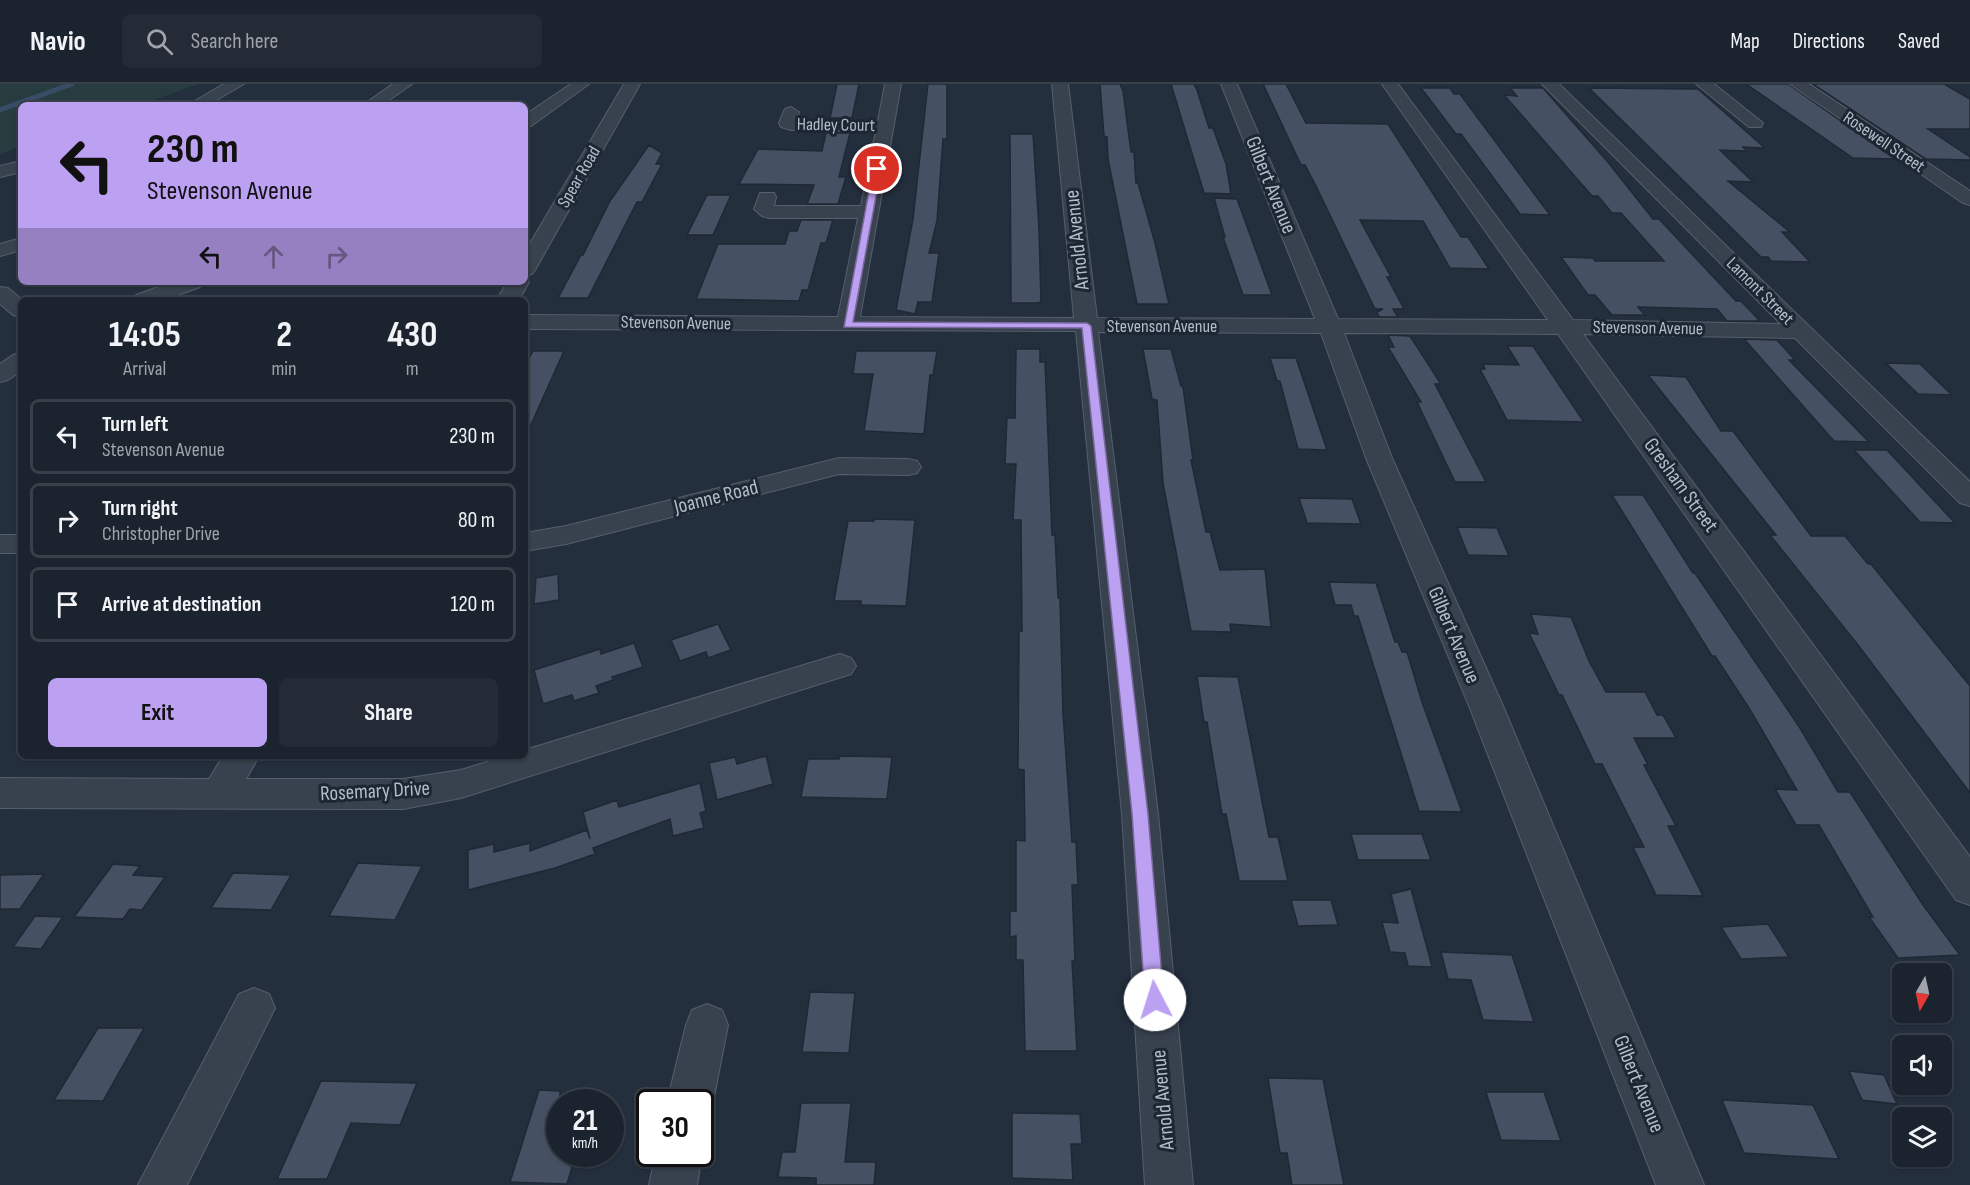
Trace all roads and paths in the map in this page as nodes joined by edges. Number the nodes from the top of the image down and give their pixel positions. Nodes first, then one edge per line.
1 (236, 84) edge
2 (404, 84) edge
3 (581, 84) edge
4 (632, 84) edge
5 (893, 84) edge
6 (1060, 84) edge
7 (1229, 84) edge
8 (1390, 84) edge
9 (1550, 84) edge
10 (1704, 84) edge
11 (1798, 84) edge
12 (202, 102) edge
13 (376, 102) edge
14 (528, 120) edge
15 (1755, 123) dead end
16 (786, 124) dead end
17 (885, 126) junction
18 (18, 167) edge
19 (0, 172) edge
20 (1966, 194) edge
21 (764, 211) dead end
22 (869, 213) junction
23 (18, 244) edge
24 (0, 250) edge
25 (528, 265) edge
26 (184, 285) edge
27 (0, 293) edge
28 (152, 297) edge
29 (18, 308) edge
30 (528, 321) edge
31 (848, 324) junction
32 (1087, 326) junction
33 (1329, 327) junction
34 (1566, 327) junction
35 (1799, 331) junction
36 (18, 362) edge
37 (0, 377) edge
38 (18, 378) edge
39 (908, 467) dead end
40 (1970, 497) edge
41 (528, 541) edge
42 (0, 544) edge
43 (18, 544) edge
44 (840, 666) dead end
45 (239, 759) edge
46 (0, 793) edge
47 (218, 795) junction
48 (1970, 888) edge
49 (254, 1008) dead end
50 (707, 1025) dead end
51 (693, 1089) edge
52 (677, 1167) edge
53 (162, 1185) edge
54 (673, 1185) edge
55 (1169, 1185) edge
56 (1680, 1185) edge

1 - 12 street
2 - 13 street
3 - 14 street
4 - 25 street, Spear Road
5 - 17 street
6 - 32 street, Arnold Avenue
7 - 33 street, Gilbert Avenue
8 - 34 street, Gresham Street
9 - 35 street, Lamont Street
10 - 15 street
11 - 20 street, Rosewell Street
16 - 17 street, Hadley Court
17 - 22 street
18 - 19 street
21 - 22 street
22 - 31 street
23 - 24 street
26 - 28 street
27 - 29 street
30 - 31 street, Stevenson Avenue
31 - 32 street, Stevenson Avenue
32 - 33 street, Stevenson Avenue
32 - 55 street, Arnold Avenue
33 - 34 street, Stevenson Avenue
33 - 56 street, Gilbert Avenue
34 - 35 street, Stevenson Avenue
34 - 48 street, Gresham Street
35 - 40 street, Lamont Street
36 - 37 street
37 - 38 street
39 - 41 street, Joanne Road
42 - 43 street
44 - 47 street, Rosemary Drive
45 - 47 street
46 - 47 street, Rosemary Drive
49 - 53 street
50 - 51 street
52 - 54 street

